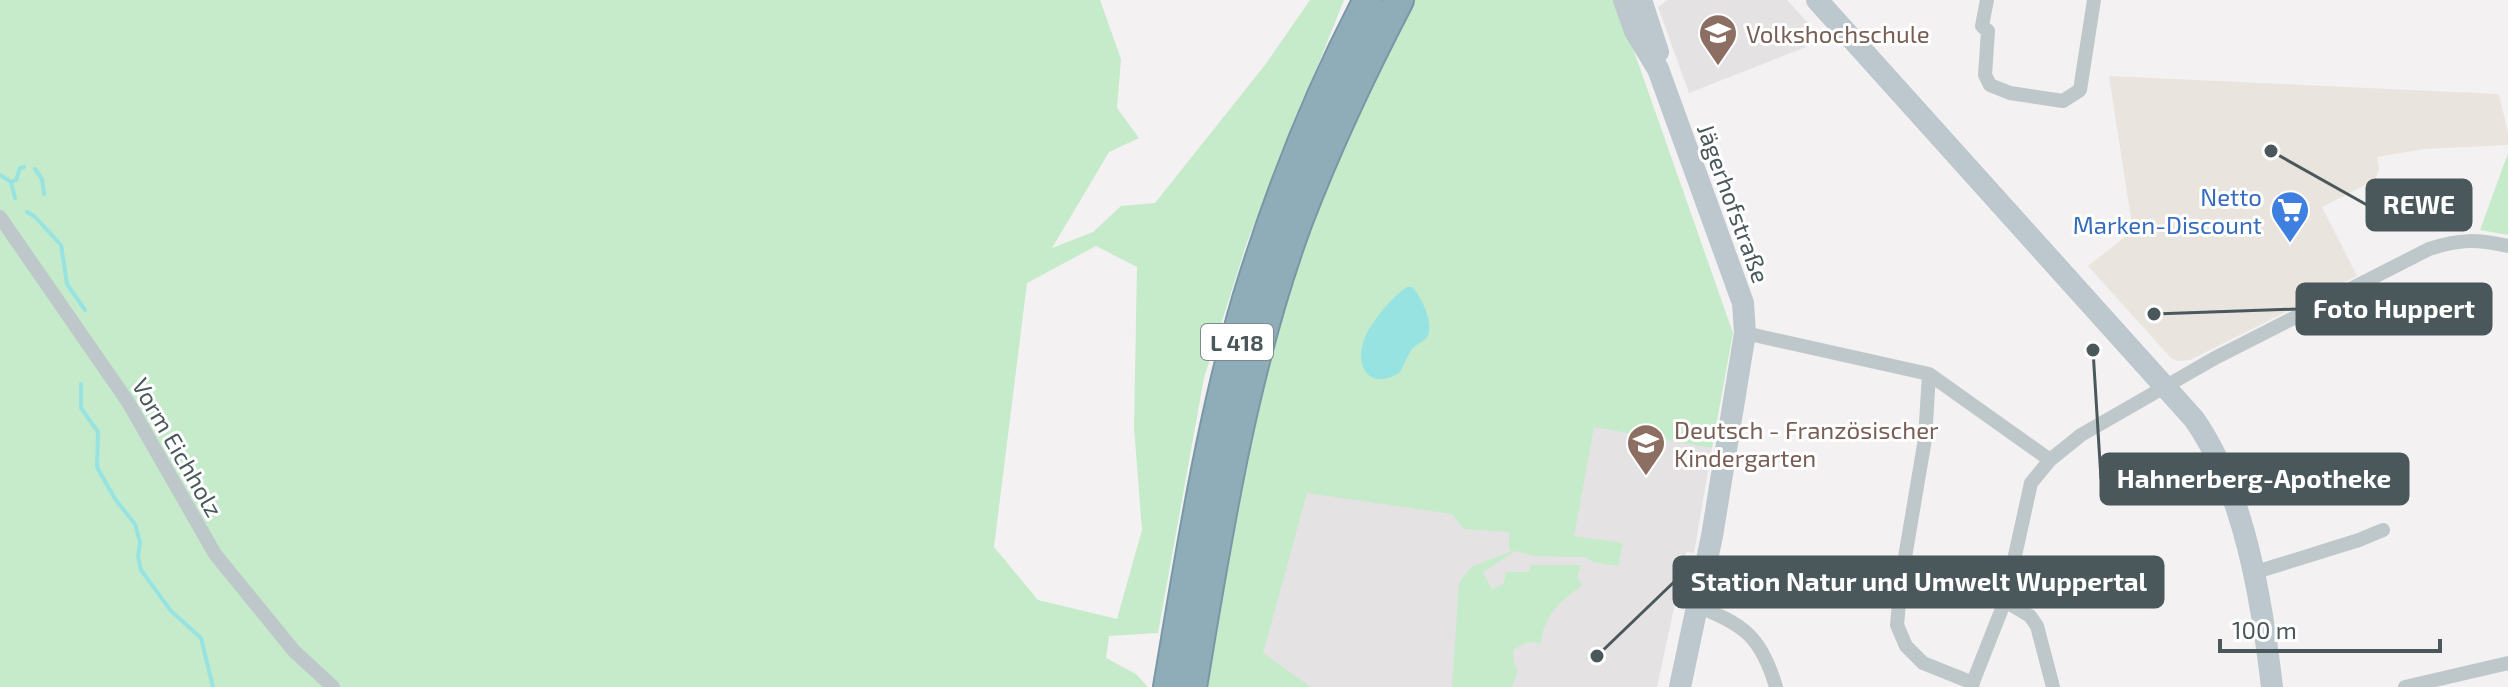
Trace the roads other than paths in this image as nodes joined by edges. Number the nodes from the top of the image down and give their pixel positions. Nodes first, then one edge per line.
1 (1368, 0) edge
2 (1399, 0) edge
3 (1624, 0) edge
4 (1641, 0) edge
5 (1817, 0) edge
6 (1987, 0) edge
7 (2094, 0) edge
8 (1658, 69) junction
9 (0, 217) edge
10 (2507, 248) edge
11 (1745, 333) junction
12 (1929, 374) junction
13 (2164, 387) junction
14 (2050, 460) junction
15 (2383, 530) dead end
16 (2253, 573) junction
17 (2005, 601) junction
18 (1697, 606) junction
19 (2508, 663) edge
20 (1972, 685) edge
21 (333, 687) edge
22 (1168, 687) edge
23 (1192, 687) edge
24 (1680, 687) edge
25 (1776, 687) edge
26 (2053, 687) edge
27 (2272, 687) edge
28 (2405, 687) edge

1 - 22 highway, L 418
2 - 23 highway, L 418
3 - 8 main road, Jägerhofstraße
4 - 8 main road, Jägerhofstraße
5 - 13 main road
6 - 7 street
8 - 11 main road, Jägerhofstraße
9 - 21 street, Vorm Eichholz
10 - 13 street
11 - 12 street
11 - 18 main road, Jägerhofstraße
12 - 14 street
12 - 20 street
13 - 14 street
13 - 16 main road
14 - 17 street
15 - 16 street
16 - 27 main road
17 - 20 street
17 - 26 street
18 - 24 main road, Jägerhofstraße
18 - 25 street
19 - 28 street

